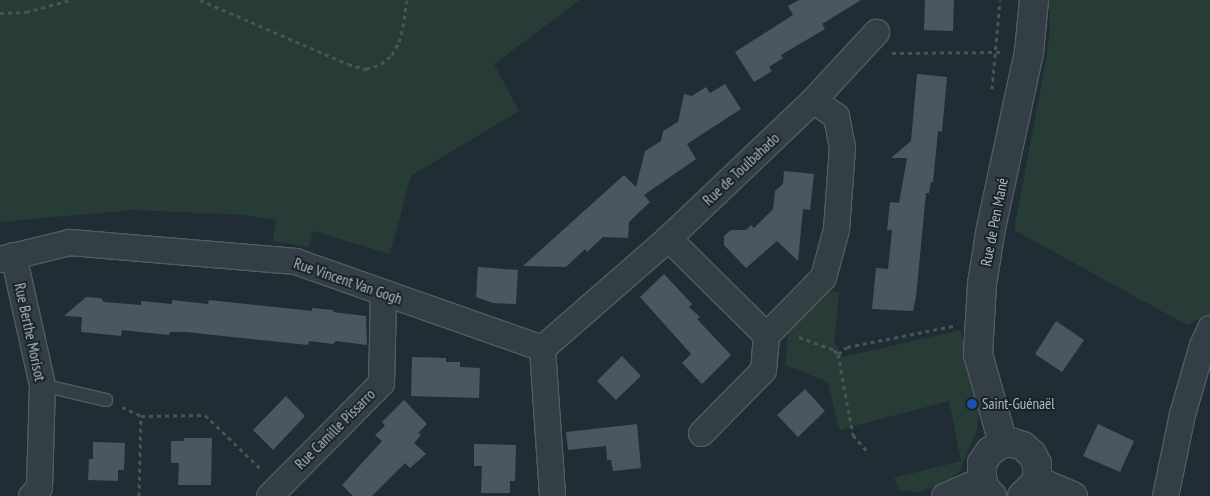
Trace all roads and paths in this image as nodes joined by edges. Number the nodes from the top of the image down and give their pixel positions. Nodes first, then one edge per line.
1 (71, 0) edge
2 (200, 0) edge
3 (407, 0) edge
4 (1034, 0) edge
5 (0, 13) edge
6 (871, 37) joint
7 (1029, 52) junction
8 (813, 100) junction
9 (668, 238) junction
10 (7, 257) edge
11 (383, 293) junction
12 (957, 326) dead end
13 (1210, 328) edge
14 (766, 335) junction
15 (542, 348) junction
16 (838, 354) junction
17 (42, 385) junction
18 (106, 400) joint
19 (141, 416) junction
20 (701, 433) dead end
21 (1003, 443) junction
22 (868, 452) dead end
23 (987, 488) edge
24 (1030, 488) edge
25 (273, 491) edge
26 (31, 496) edge
27 (139, 496) edge
28 (552, 496) edge
29 (944, 496) edge
30 (1073, 496) edge
31 (1165, 496) edge

1 - 5 path
2 - 3 path
4 - 7 street, Rue de Pen Mané
6 - 7 path
6 - 8 street, Rue de Toulbahado
7 - 21 street, Rue de Pen Mané
8 - 9 street, Rue de Toulbahado
8 - 14 street
9 - 14 street
9 - 15 street, Rue de Toulbahado
10 - 11 street, Rue Vincent Van Gogh
10 - 17 street, Rue Berthe Morisot
11 - 15 street, Rue Vincent Van Gogh
11 - 25 street, Rue Camille Pissarro
12 - 16 path
13 - 31 street
14 - 16 path
14 - 20 street
15 - 28 street
16 - 22 path
17 - 18 lane
17 - 26 street, Rue Berthe Morisot
18 - 19 path
19 - 25 path
19 - 27 path
21 - 23 street
21 - 24 street
23 - 29 street
24 - 30 street

